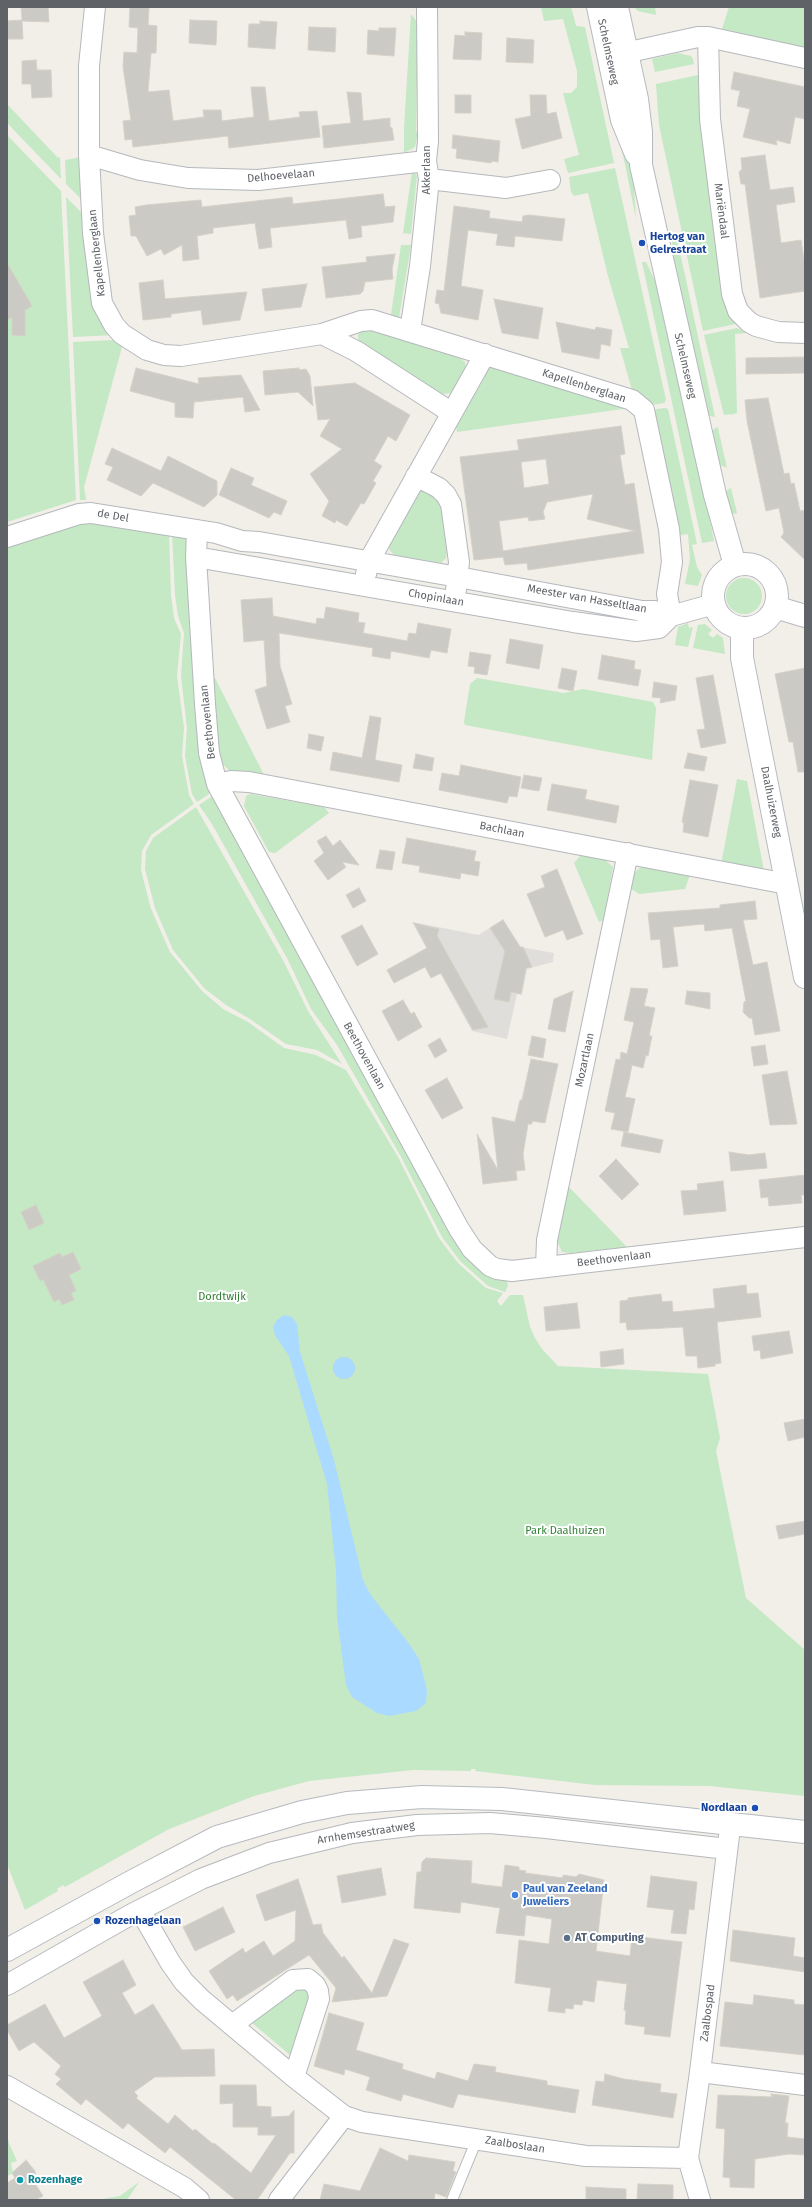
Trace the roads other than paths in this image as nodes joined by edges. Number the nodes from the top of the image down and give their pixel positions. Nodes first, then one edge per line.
1 (95, 7) edge
2 (427, 7) edge
3 (598, 7) edge
4 (617, 7) edge
5 (708, 37) junction
6 (618, 54) junction
7 (805, 58) edge
8 (89, 155) junction
9 (427, 170) junction
10 (550, 180) dead end
11 (410, 331) junction
12 (805, 333) edge
13 (322, 334) junction
14 (485, 354) junction
15 (452, 413) junction
16 (416, 476) junction
17 (197, 530) junction
18 (7, 538) edge
19 (196, 556) junction
20 (369, 561) junction
21 (735, 565) junction
22 (458, 577) junction
23 (363, 585) junction
24 (454, 602) junction
25 (714, 604) junction
26 (775, 607) junction
27 (671, 616) junction
28 (805, 616) edge
29 (742, 628) junction
30 (217, 784) junction
31 (628, 853) junction
32 (787, 884) junction
33 (805, 977) edge
34 (805, 1237) edge
35 (546, 1267) junction
36 (731, 1824) junction
37 (805, 1832) edge
38 (727, 1849) junction
39 (140, 1910) junction
40 (7, 1950) edge
41 (8, 1982) edge
42 (232, 2025) junction
43 (700, 2072) junction
44 (294, 2077) junction
45 (805, 2085) edge
46 (7, 2086) edge
47 (344, 2116) junction
48 (476, 2139) junction
49 (688, 2158) junction
50 (199, 2200) edge
51 (279, 2200) edge
52 (452, 2200) edge
53 (700, 2200) edge

1 - 8 street, Kapellenberglaan
2 - 9 street, Akkerlaan
3 - 6 main road, Schelmseweg
4 - 6 main road, Schelmseweg
5 - 6 street
5 - 7 street
5 - 12 street, Mariëndaal
6 - 21 main road, Schelmseweg
8 - 9 street, Delhoevelaan
8 - 13 street, Kapellenberglaan
9 - 10 street, Delhoevelaan
9 - 11 street, Akkerlaan
11 - 13 street, Kapellenberglaan
11 - 14 street, Kapellenberglaan
13 - 15 street
14 - 15 street
14 - 27 street, Kapellenberglaan
15 - 16 street
16 - 20 street
16 - 22 street
17 - 18 street, de Del
17 - 19 street, Beethovenlaan
17 - 20 street, Meester van Hasseltlaan
19 - 23 street, Chopinlaan
19 - 30 street, Beethovenlaan
20 - 22 street, Meester van Hasseltlaan
20 - 23 street
21 - 25 main road
21 - 26 main road
22 - 24 street
22 - 27 street, Meester van Hasseltlaan
23 - 24 street, Chopinlaan
24 - 27 street, Chopinlaan
25 - 27 street
25 - 29 main road
26 - 28 main road
26 - 29 main road
29 - 32 main road, Daalhuizerweg
30 - 31 street, Bachlaan
30 - 35 street, Beethovenlaan
31 - 32 street, Bachlaan
31 - 35 street, Mozartlaan
32 - 33 main road, Daalhuizerweg
34 - 35 street, Beethovenlaan
36 - 37 main road
36 - 38 street
36 - 40 main road
38 - 39 street, Arnhemsestraatweg
38 - 43 street, Zaalbospad
39 - 41 street, Arnhemsestraatweg
39 - 42 street, Zaalboslaan
42 - 44 street, Zaalboslaan
42 - 44 street
43 - 45 street
43 - 49 street
44 - 47 street, Zaalboslaan
46 - 50 street
47 - 48 street, Zaalboslaan
47 - 51 street
48 - 49 street, Zaalboslaan
48 - 52 lane
49 - 53 street

